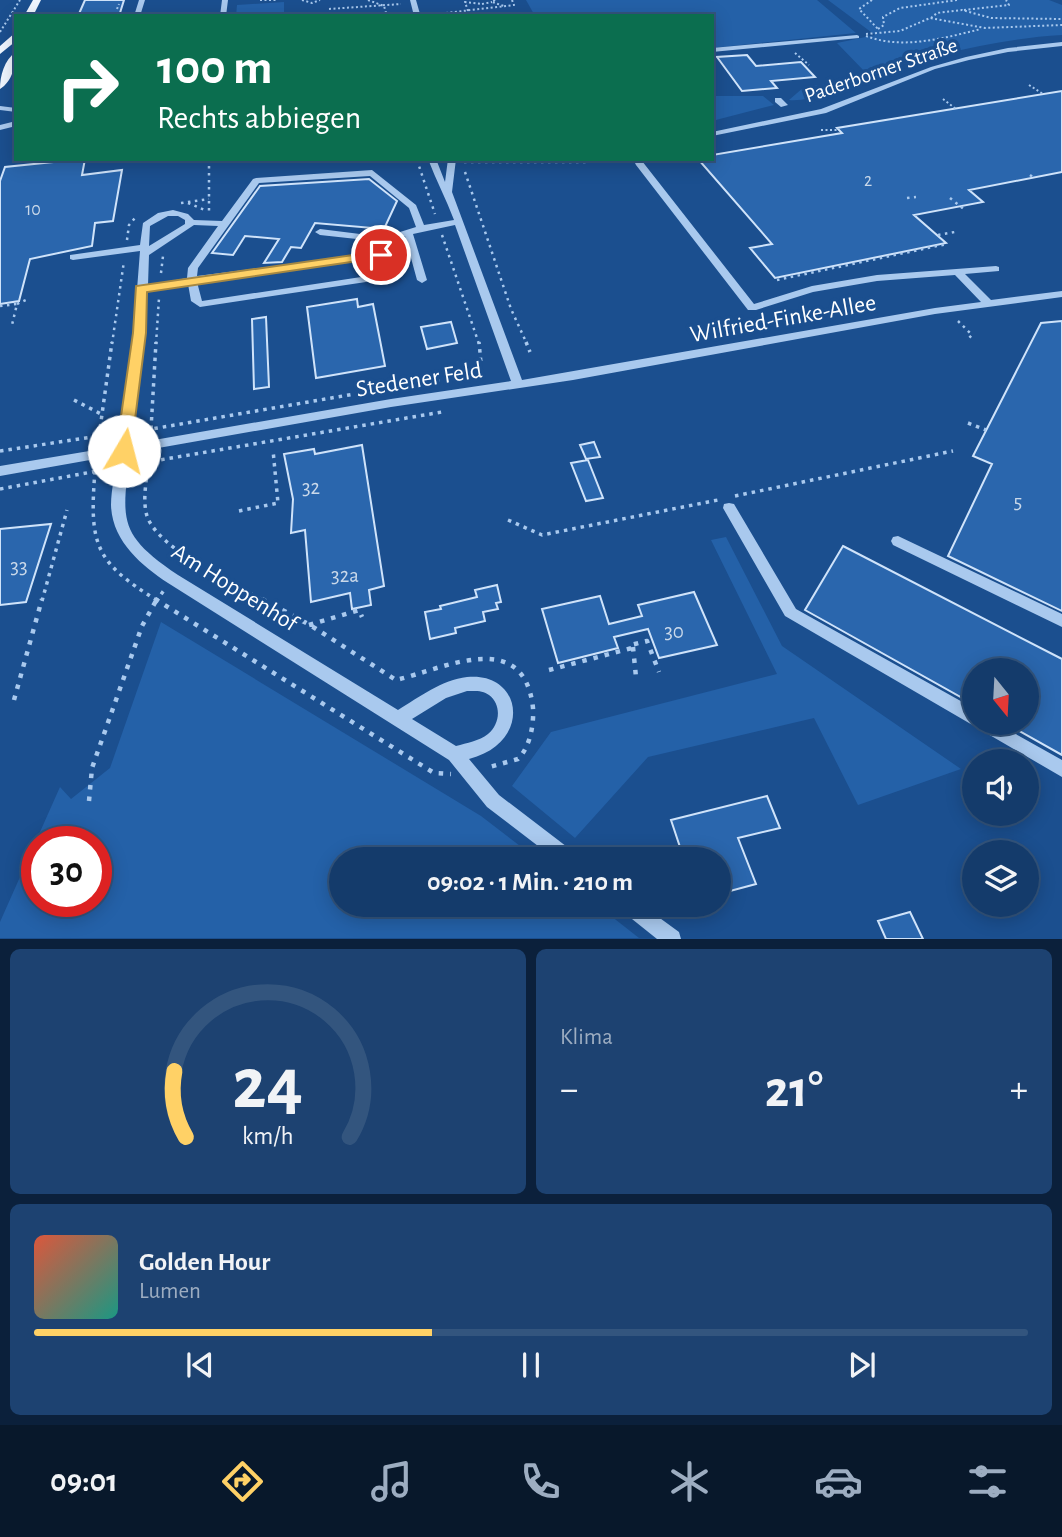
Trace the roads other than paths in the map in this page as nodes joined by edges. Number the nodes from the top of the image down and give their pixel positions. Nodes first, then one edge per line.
1 (14, 37) edge
2 (857, 37) dead end
3 (1062, 44) edge
4 (714, 50) edge
5 (0, 51) edge
6 (14, 59) edge
7 (0, 86) edge
8 (714, 134) edge
9 (432, 161) edge
10 (452, 161) edge
11 (639, 163) dead end
12 (448, 192) junction
13 (190, 222) junction
14 (458, 222) junction
15 (224, 224) junction
16 (421, 228) junction
17 (320, 232) dead end
18 (408, 232) junction
19 (381, 239) junction
20 (144, 251) junction
21 (381, 255) junction
22 (73, 257) dead end
23 (996, 269) dead end
24 (956, 271) junction
25 (192, 280) junction
26 (422, 280) dead end
27 (141, 289) junction
28 (1060, 293) edge
29 (988, 303) junction
30 (518, 385) junction
31 (124, 451) junction
32 (0, 471) edge
33 (729, 509) dead end
34 (898, 541) dead end
35 (1062, 621) edge
36 (962, 710) edge
37 (400, 718) junction
38 (1003, 735) edge
39 (455, 754) junction
40 (1062, 769) edge
41 (553, 847) edge
42 (644, 917) edge
43 (672, 939) edge

1 - 5 main road
2 - 4 street
3 - 8 street, Paderborner Straße
6 - 7 main road
9 - 12 street, Stedener Feld
10 - 12 street, Stedener Feld
11 - 24 street
12 - 14 street, Stedener Feld
13 - 15 street
13 - 20 street
13 - 20 street
14 - 16 street
14 - 30 street, Stedener Feld
15 - 16 street
15 - 25 street
16 - 18 street
17 - 19 street
18 - 19 street
18 - 26 street
19 - 21 street
20 - 22 street
20 - 27 street
21 - 25 street
21 - 25 street
23 - 24 street
24 - 29 street
25 - 27 street
27 - 31 street
28 - 29 street, Wilfried-Finke-Allee
29 - 30 street, Wilfried-Finke-Allee
30 - 31 street, Stedener Feld
31 - 32 street, Stedener Feld
31 - 37 street, Am Hoppenhof
33 - 36 street
34 - 35 street
37 - 39 street, Am Hoppenhof
37 - 39 street
38 - 40 street
39 - 41 street, Am Hoppenhof
42 - 43 street

